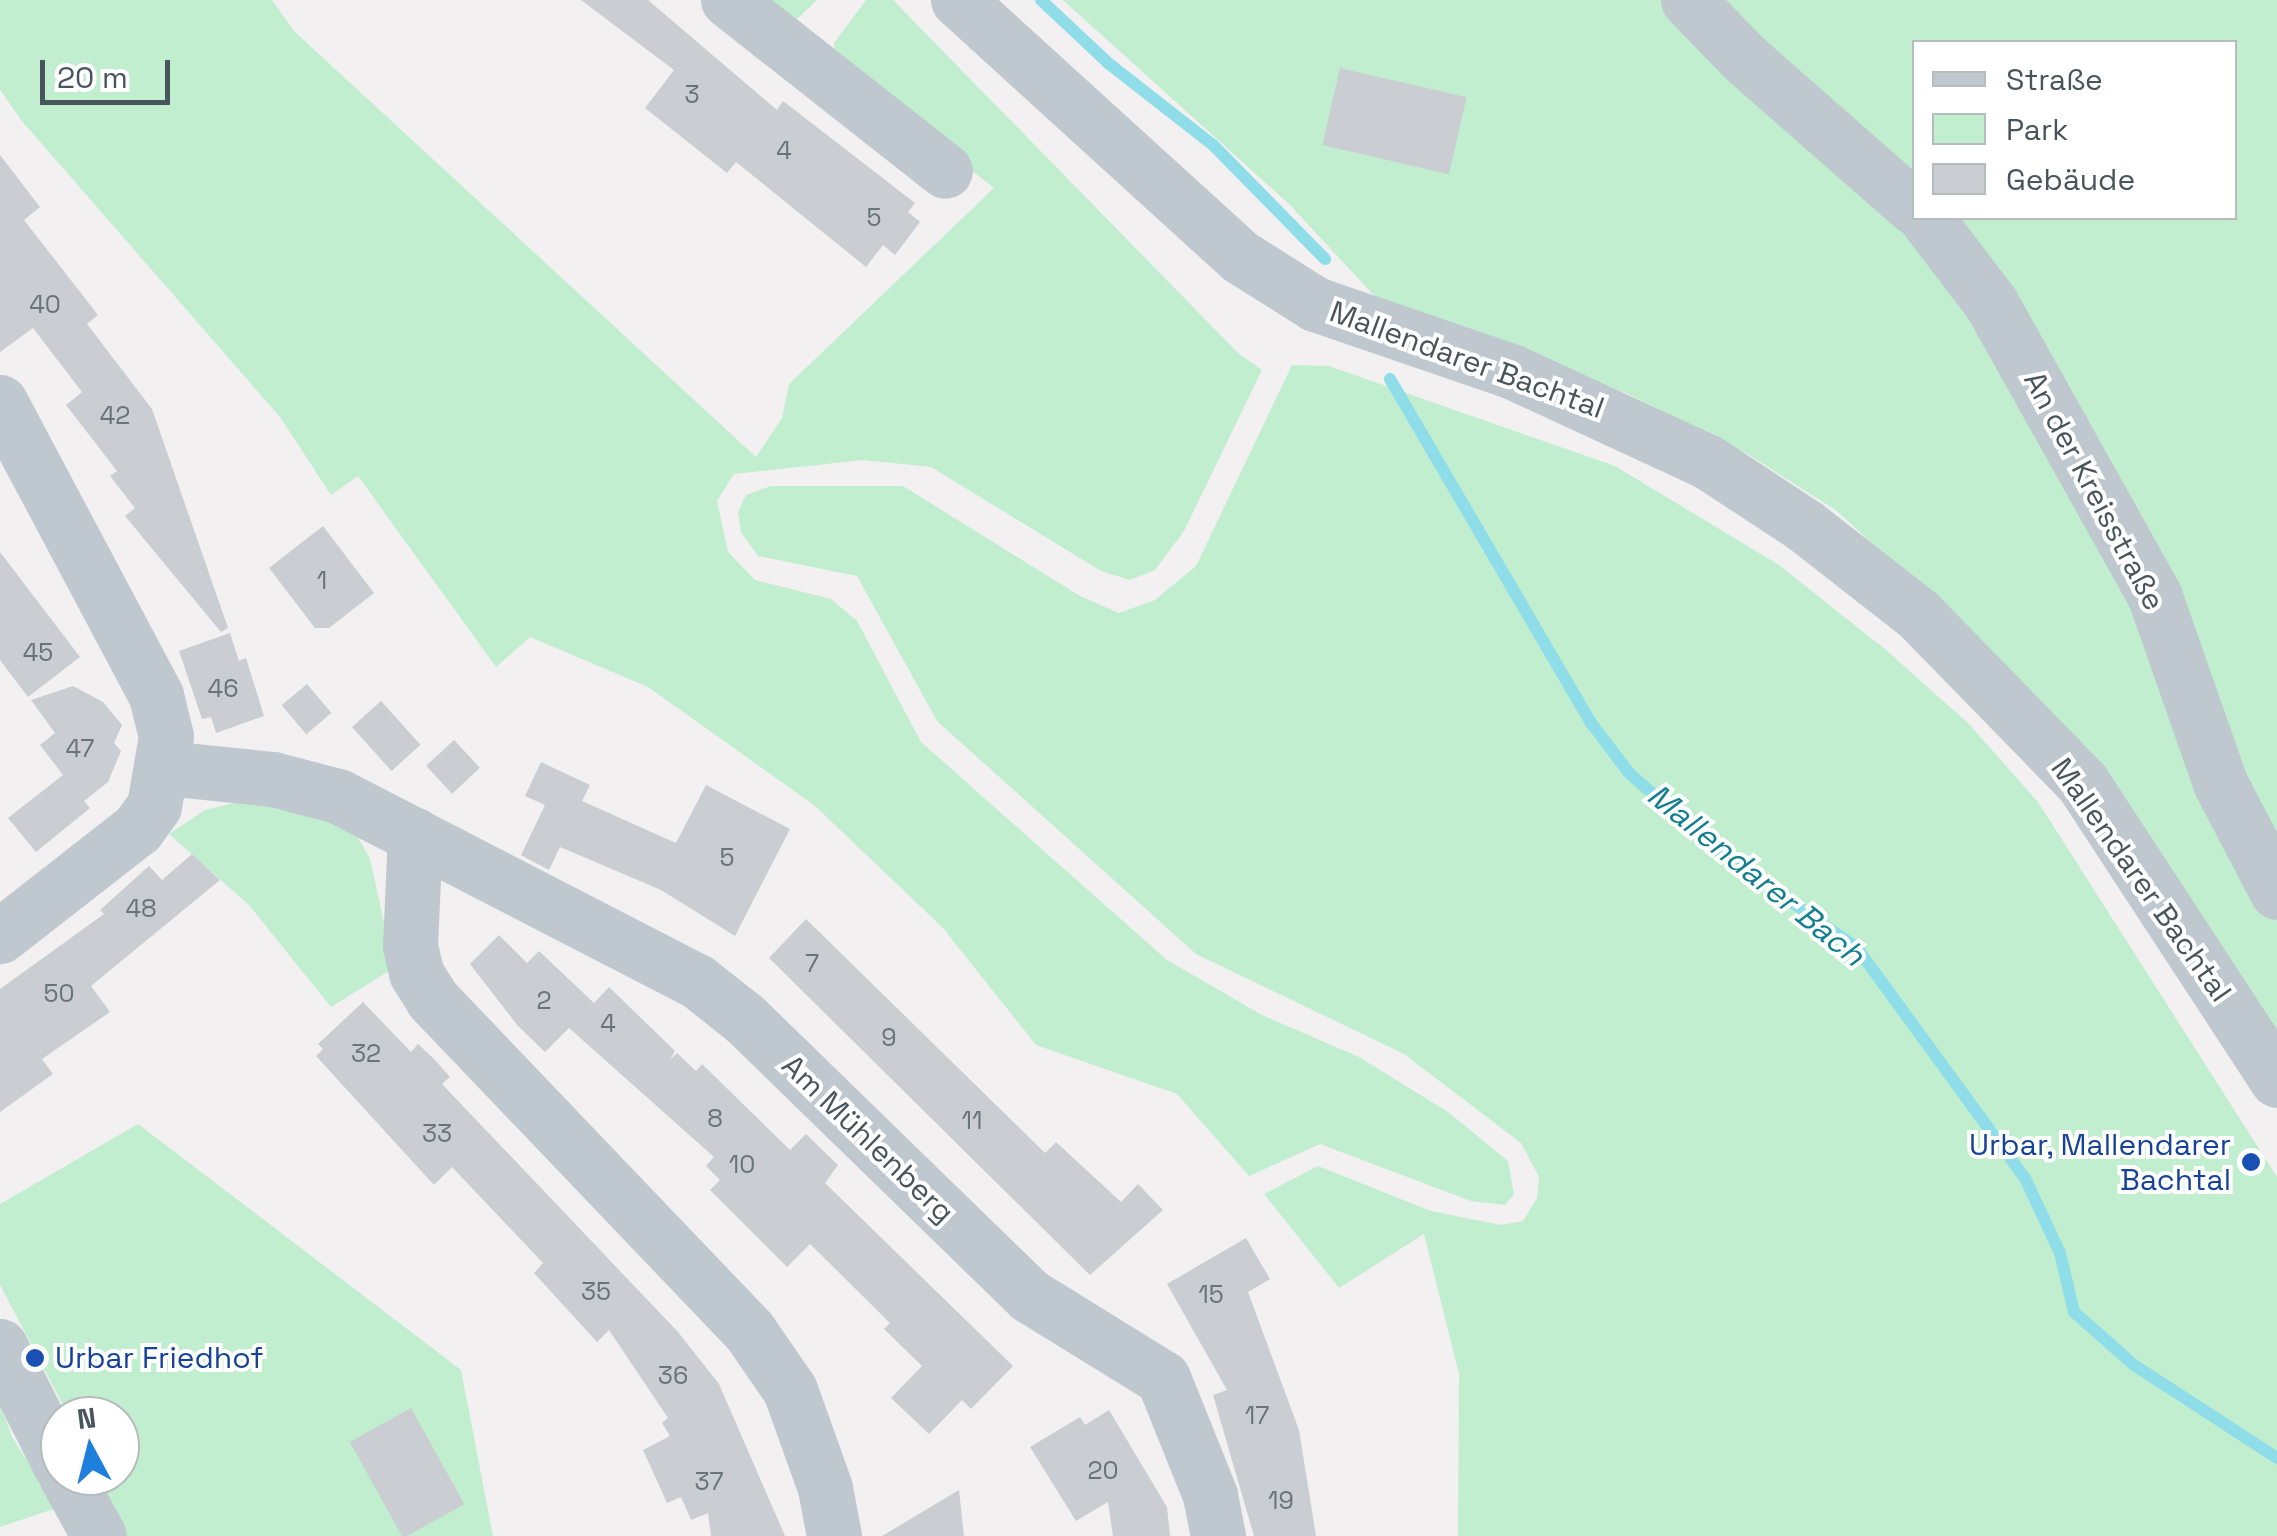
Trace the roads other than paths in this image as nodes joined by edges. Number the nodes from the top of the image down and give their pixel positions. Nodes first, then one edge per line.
1 (728, 0) edge
2 (958, 0) edge
3 (1688, 0) edge
4 (945, 171) dead end
5 (1912, 205) edge
6 (1928, 220) edge
7 (0, 402) edge
8 (166, 768) junction
9 (415, 836) junction
10 (2277, 892) edge
11 (0, 936) edge
12 (2277, 1080) edge
13 (0, 1346) edge
14 (40, 1425) edge
15 (77, 1496) edge
16 (99, 1536) edge
17 (834, 1536) edge
18 (1218, 1536) edge

1 - 4 street
2 - 12 street, Mallendarer Bachtal
3 - 5 street
6 - 10 street, An der Kreisstraße
7 - 8 street
8 - 9 street, Am Mühlenberg
8 - 11 street
9 - 17 street
9 - 18 street, Am Mühlenberg
13 - 14 street
15 - 16 street

